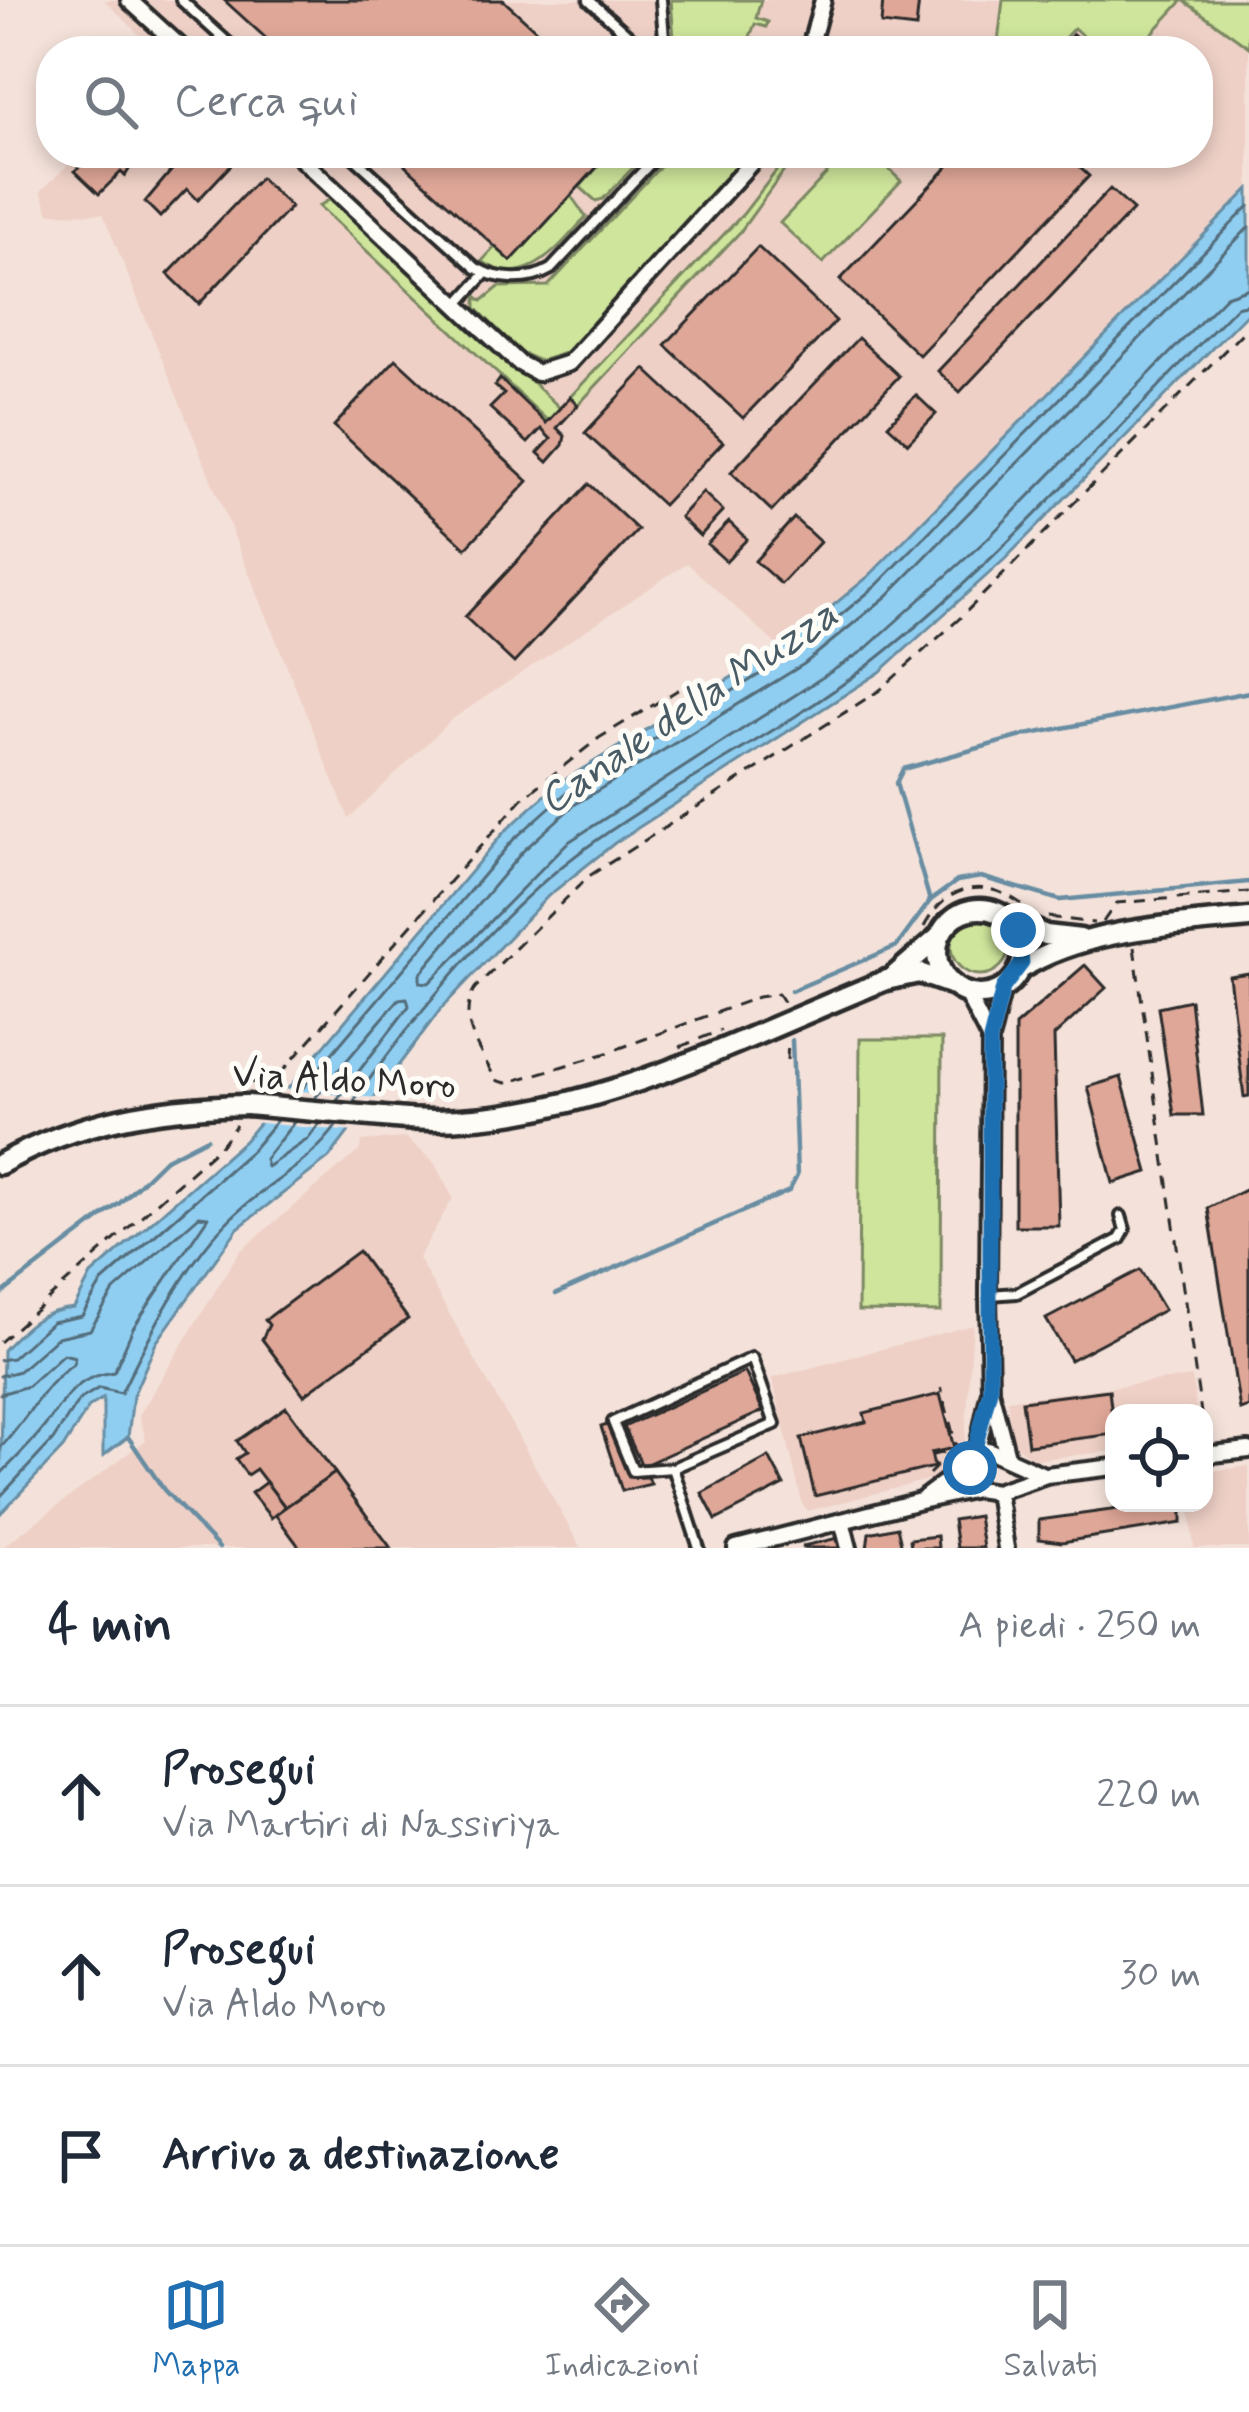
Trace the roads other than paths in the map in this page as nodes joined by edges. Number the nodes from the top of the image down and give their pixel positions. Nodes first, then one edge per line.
1 (129, 0) edge
2 (182, 0) edge
3 (589, 0) edge
4 (662, 0) edge
5 (823, 0) edge
6 (168, 36) edge
7 (221, 36) edge
8 (629, 36) edge
9 (664, 36) edge
10 (813, 36) edge
11 (311, 168) edge
12 (367, 168) edge
13 (646, 168) edge
14 (749, 168) edge
15 (485, 274) junction
16 (458, 304) junction
17 (1007, 917) junction
18 (1249, 918) edge
19 (939, 938) junction
20 (1096, 940) junction
21 (1019, 970) junction
22 (886, 980) junction
23 (1003, 988) junction
24 (960, 989) junction
25 (990, 1040) junction
26 (0, 1164) edge
27 (1121, 1216) dead end
28 (988, 1295) junction
29 (990, 1390) junction
30 (1249, 1450) edge
31 (1213, 1454) edge
32 (975, 1458) junction
33 (1008, 1458) junction
34 (673, 1468) junction
35 (1105, 1468) edge
36 (1046, 1475) junction
37 (979, 1489) junction
38 (1000, 1490) junction
39 (925, 1497) junction
40 (842, 1521) junction
41 (699, 1548) edge
42 (735, 1548) edge
43 (849, 1548) edge
44 (1006, 1548) edge

1 - 6 street
2 - 7 lane
3 - 8 lane
4 - 9 lane
5 - 10 street
11 - 16 street
12 - 15 lane
13 - 15 lane
14 - 16 street
15 - 16 lane
17 - 19 street, Via Aldo Moro
17 - 20 street, Via Aldo Moro
17 - 21 street
18 - 20 street, Via Aldo Moro
19 - 22 street, Via Aldo Moro
19 - 24 street
20 - 21 street, Via Aldo Moro
21 - 23 street, Via Aldo Moro
22 - 24 street, Via Aldo Moro
22 - 26 street, Via Aldo Moro, bridge
23 - 24 street, Via Aldo Moro
23 - 25 street
24 - 25 street
25 - 28 street
27 - 28 lane
28 - 29 street
29 - 32 street
29 - 33 street
30 - 31 street
32 - 33 street
32 - 37 street
32 - 39 street
33 - 36 street
33 - 38 street
34 - 34 lane
34 - 41 lane
35 - 36 street
36 - 38 street
37 - 38 street
37 - 39 street
38 - 44 street
39 - 40 street
40 - 42 street
40 - 43 street

